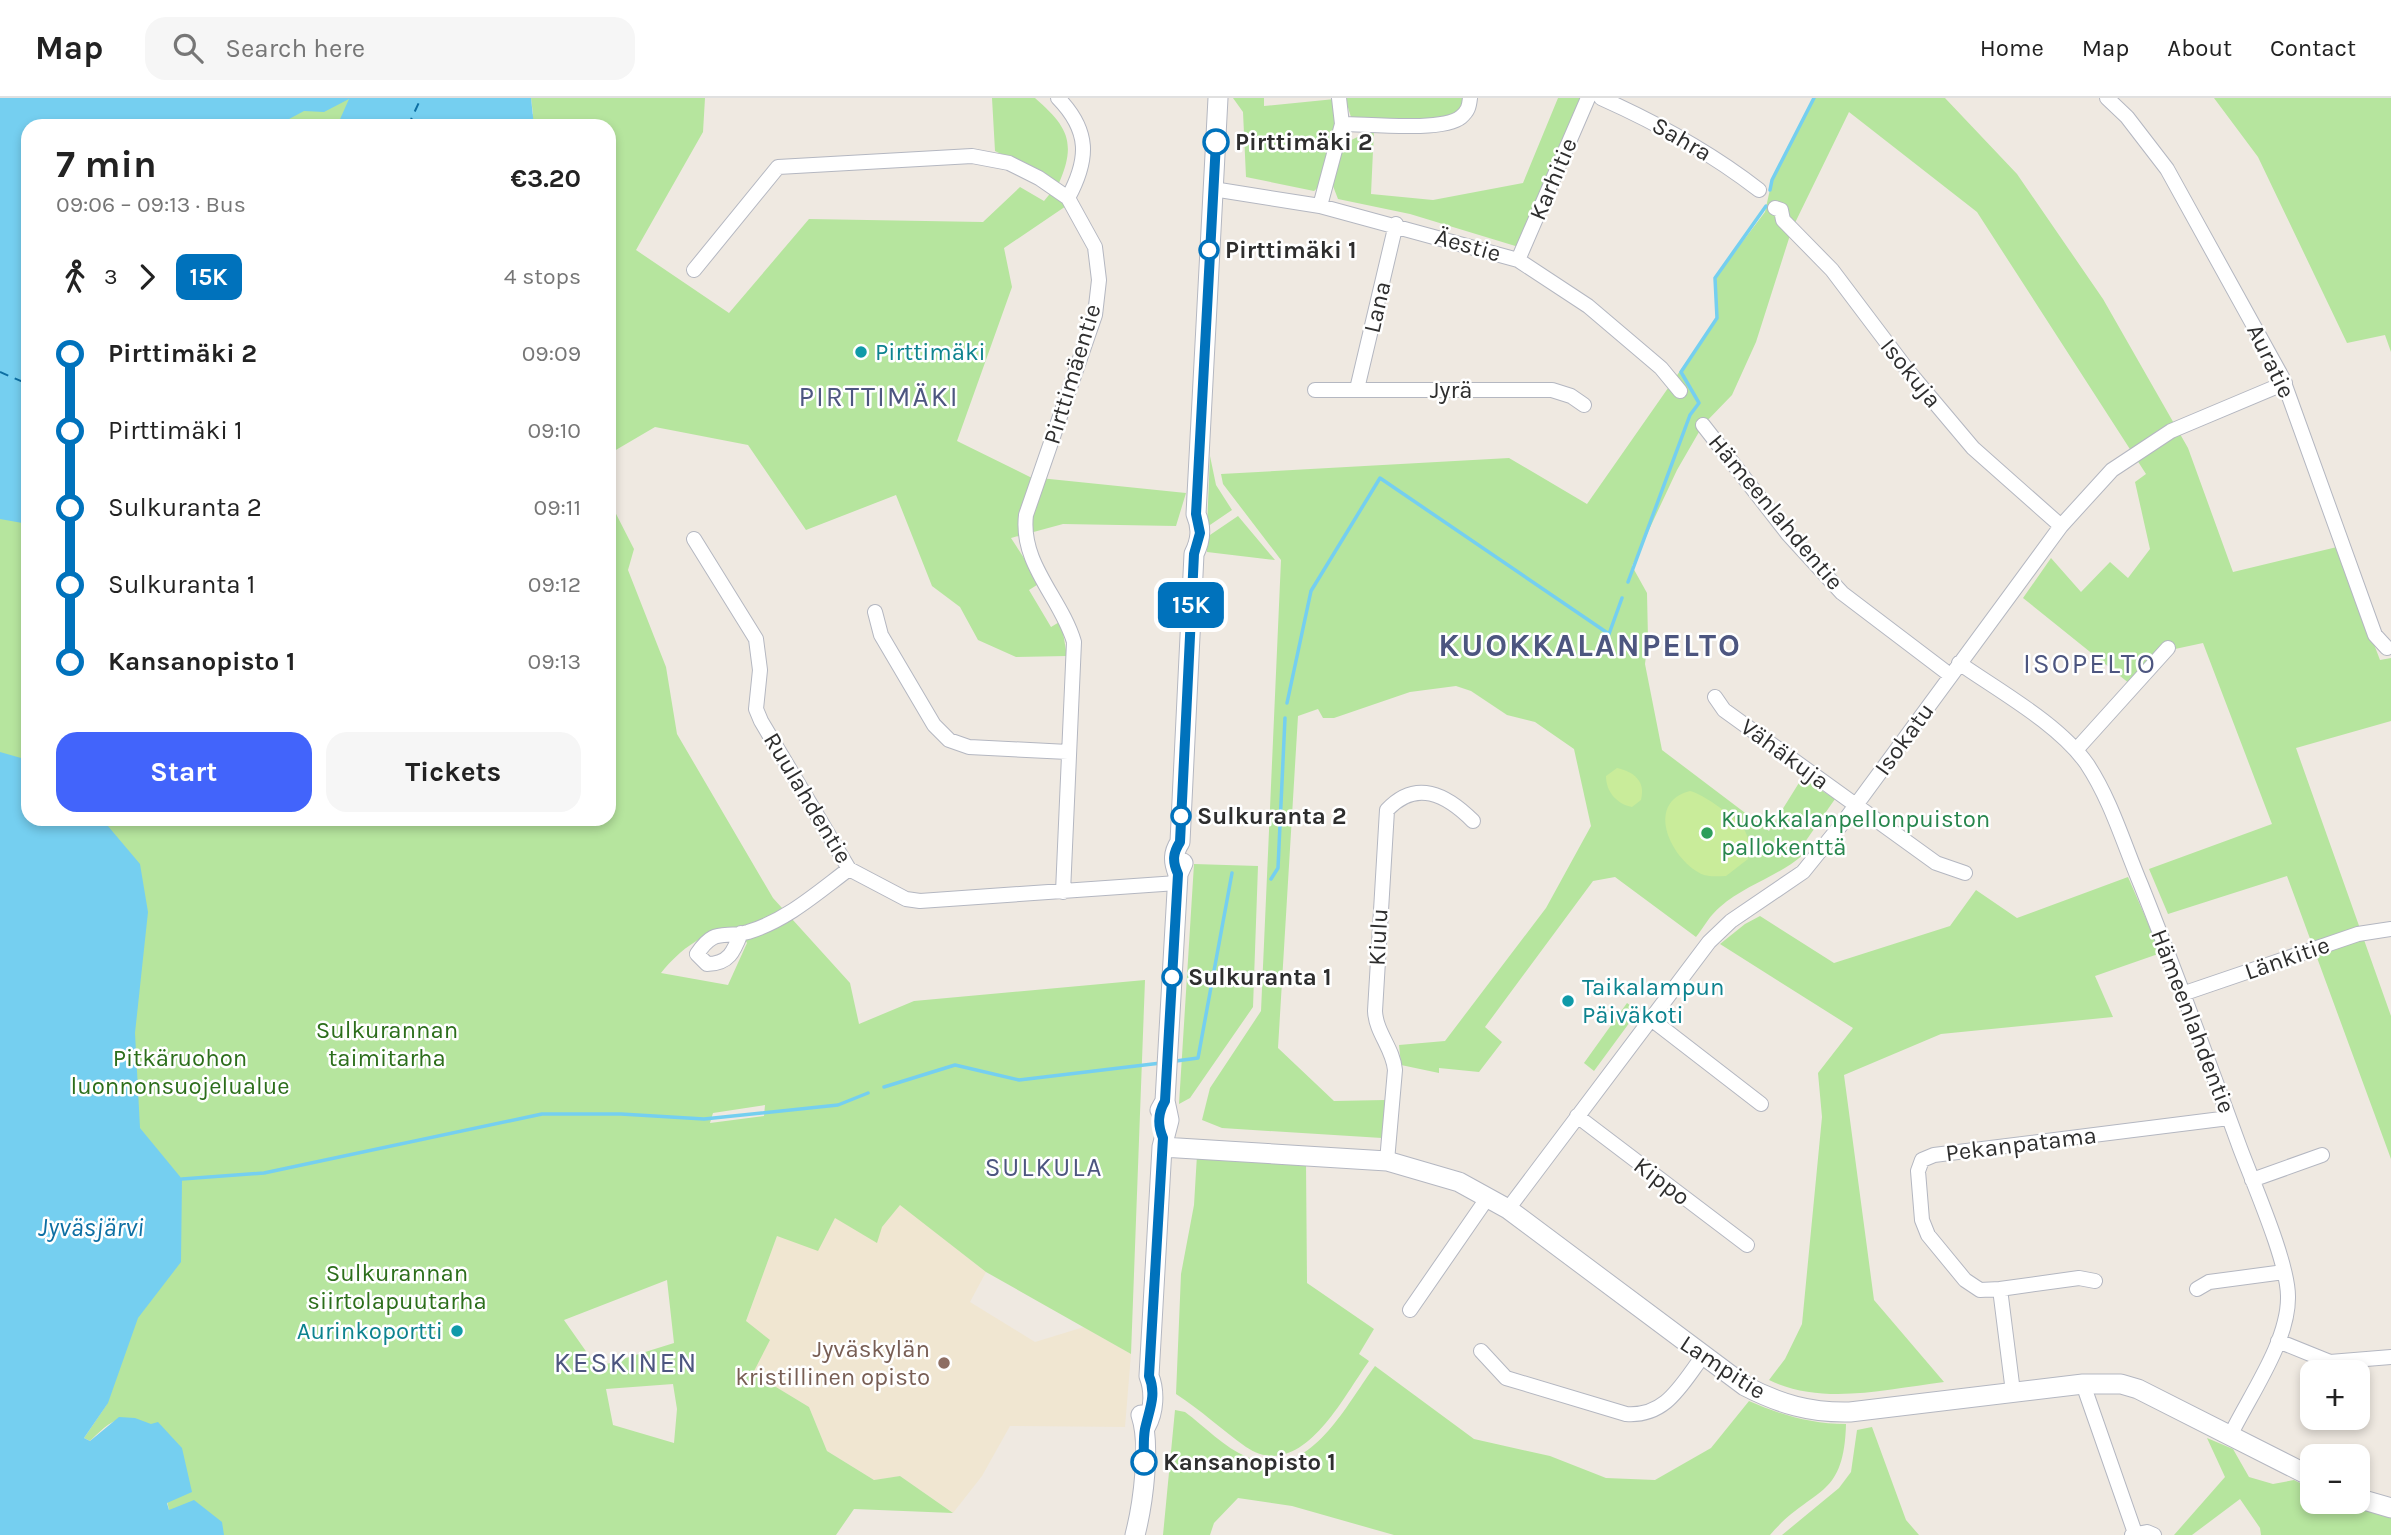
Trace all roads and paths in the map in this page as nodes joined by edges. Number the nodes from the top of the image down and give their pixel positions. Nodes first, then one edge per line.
1 (1058, 98) edge
2 (1218, 98) edge
3 (1339, 98) edge
4 (1470, 98) edge
5 (1588, 98) edge
6 (1601, 98) edge
7 (2107, 98) edge
8 (1342, 124) junction
9 (1213, 189) junction
10 (1759, 190) dead end
11 (1068, 198) junction
12 (1320, 206) junction
13 (1775, 208) dead end
14 (1396, 224) junction
15 (1518, 260) junction
16 (694, 270) dead end
17 (2285, 383) junction
18 (1357, 389) junction
19 (1315, 390) dead end
20 (1680, 391) dead end
21 (1584, 405) dead end
22 (1703, 425) dead end
23 (2061, 526) junction
24 (694, 539) dead end
25 (876, 612) dead end
26 (2168, 648) dead end
27 (2386, 648) dead end
28 (1954, 669) junction
29 (1715, 697) dead end
30 (2076, 750) junction
31 (1068, 752) junction
32 (1854, 806) junction
33 (1473, 821) dead end
34 (849, 869) junction
35 (1965, 873) dead end
36 (1177, 879) junction
37 (1063, 892) junction
38 (2391, 929) edge
39 (741, 933) dead end
40 (2185, 993) junction
41 (1651, 1019) junction
42 (1761, 1104) dead end
43 (1577, 1116) junction
44 (2229, 1118) junction
45 (1162, 1142) junction
46 (2322, 1155) dead end
47 (1387, 1161) junction
48 (2252, 1180) junction
49 (1488, 1197) junction
50 (1508, 1209) junction
51 (1747, 1245) dead end
52 (2284, 1272) junction
53 (2095, 1281) dead end
54 (2000, 1289) junction
55 (2197, 1289) dead end
56 (1410, 1310) dead end
57 (2278, 1341) junction
58 (1481, 1351) dead end
59 (1703, 1356) junction
60 (2391, 1357) edge
61 (2083, 1384) junction
62 (2013, 1392) junction
63 (2231, 1434) junction
64 (2300, 1470) edge
65 (2370, 1502) edge
66 (2391, 1508) edge
67 (2134, 1534) edge
68 (1135, 1535) edge
69 (2154, 1535) edge

1 - 11 street
2 - 9 main road
3 - 8 street
4 - 8 street
5 - 15 street, Karhitie
6 - 10 street, Sahra
7 - 17 street, Auratie
8 - 12 street
9 - 12 street, Äestie
9 - 36 main road
11 - 16 street, Pirttimäentie
11 - 31 street, Pirttimäentie
12 - 14 street, Äestie
13 - 23 street, Isokuja
14 - 15 street, Äestie
14 - 18 street, Lana
15 - 20 street, Äestie
17 - 23 street, Isokatu
17 - 27 street, Auratie
18 - 19 street, Jyrä
18 - 21 street, Jyrä
22 - 28 street, Hämeenlahdentie
23 - 28 street, Isokatu
24 - 34 street, Ruulahdentie
25 - 31 street
26 - 30 street
28 - 30 street, Hämeenlahdentie
28 - 32 street, Isokatu
29 - 32 street, Vähäkuja
30 - 40 street, Hämeenlahdentie
31 - 37 street, Pirttimäentie
32 - 35 street, Vähäkuja
32 - 41 street, Isokatu
33 - 47 street, Kiulu
34 - 37 street, Ruulahdentie
34 - 39 street
36 - 37 street, Ruulahdentie
36 - 45 main road
38 - 40 street, Länkitie
40 - 44 street, Hämeenlahdentie
41 - 42 street
41 - 43 street, Isokatu
43 - 50 street, Isokatu
43 - 51 street, Kippo
44 - 48 street, Hämeenlahdentie
44 - 54 street, Pekanpatama
45 - 47 main road, Lampitie
45 - 68 main road
46 - 48 street
47 - 49 main road, Lampitie
48 - 52 street, Hämeenlahdentie
49 - 50 main road, Lampitie
49 - 56 street
50 - 59 main road, Lampitie
52 - 55 street
52 - 57 street, Hämeenlahdentie
53 - 54 street
54 - 62 street
57 - 60 street
57 - 63 street, Hämeenlahdentie
58 - 59 street
59 - 62 main road, Lampitie
61 - 62 main road, Lampitie
61 - 63 main road, Lampitie
61 - 67 street
63 - 64 main road, Lampitie
65 - 66 main road
67 - 69 street

